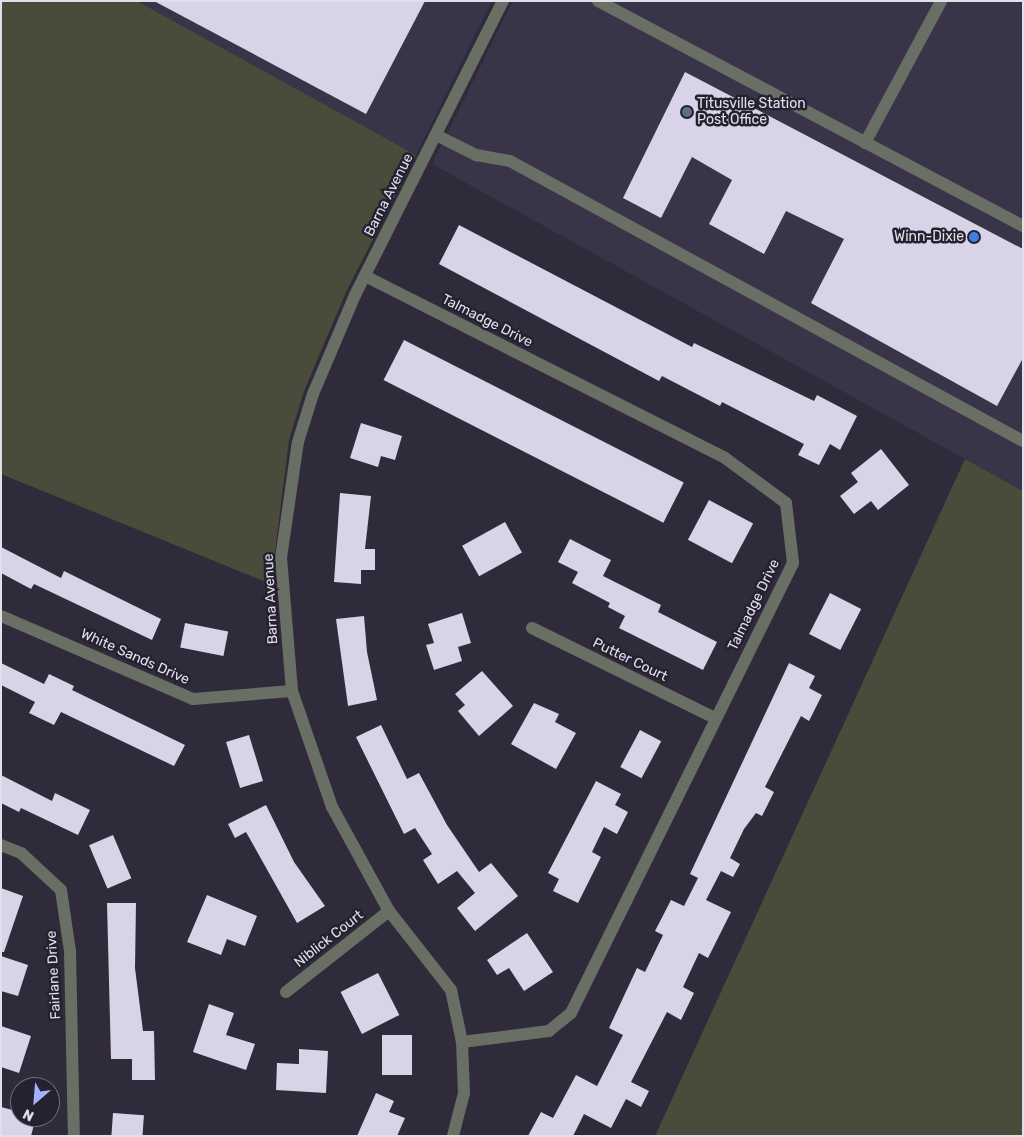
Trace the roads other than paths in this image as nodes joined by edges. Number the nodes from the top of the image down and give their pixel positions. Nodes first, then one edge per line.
1 (503, 1) edge
2 (598, 1) edge
3 (941, 1) edge
4 (436, 135) junction
5 (865, 143) junction
6 (1023, 226) edge
7 (366, 276) junction
8 (1023, 441) edge
9 (1, 616) edge
10 (532, 628) dead end
11 (292, 691) junction
12 (715, 718) junction
13 (1, 845) edge
14 (389, 911) junction
15 (286, 992) dead end
16 (462, 1042) junction
17 (74, 1136) edge
18 (453, 1136) edge

1 - 4 street, Barna Avenue
2 - 5 street
3 - 5 street
4 - 7 street, Barna Avenue
4 - 8 street
5 - 6 street
7 - 11 street, Barna Avenue
7 - 12 street, Talmadge Drive
9 - 11 street, White Sands Drive
10 - 12 street, Putter Court
11 - 14 street, Barna Avenue
12 - 16 street, Talmadge Drive
13 - 17 street, Fairlane Drive
14 - 15 street, Niblick Court
14 - 16 street, Barna Avenue
16 - 18 street, Barna Avenue

